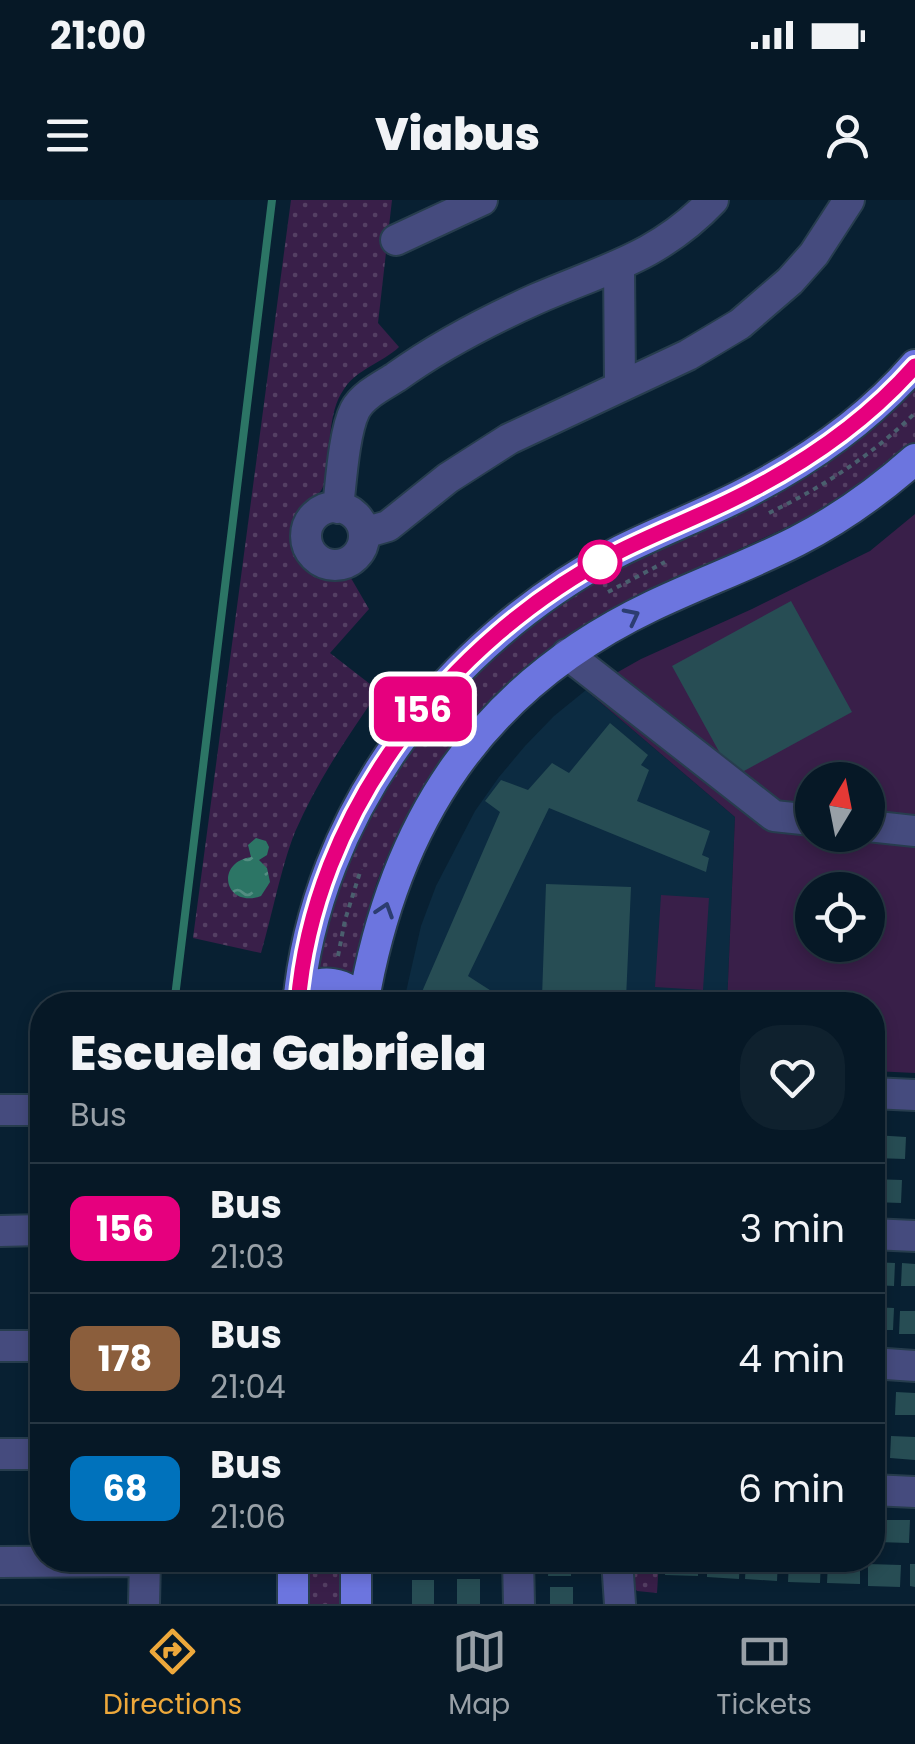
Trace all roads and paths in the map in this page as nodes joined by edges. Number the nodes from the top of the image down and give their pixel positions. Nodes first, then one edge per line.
1 (482, 200) edge
2 (713, 200) edge
3 (849, 200) edge
4 (396, 240) dead end
5 (619, 266) junction
6 (915, 366) edge
7 (620, 386) junction
8 (915, 458) edge
9 (338, 508) junction
10 (364, 534) junction
11 (567, 654) junction
12 (795, 818) edge
13 (885, 828) edge
14 (915, 831) edge
15 (299, 992) edge
16 (307, 992) edge
17 (353, 992) edge
18 (366, 992) edge
19 (885, 1094) edge
20 (915, 1095) edge
21 (0, 1110) edge
22 (30, 1110) edge
23 (30, 1230) edge
24 (0, 1231) edge
25 (885, 1235) edge
26 (915, 1236) edge
27 (0, 1346) edge
28 (30, 1346) edge
29 (885, 1364) edge
30 (915, 1366) edge
31 (0, 1454) edge
32 (30, 1454) edge
33 (885, 1491) edge
34 (915, 1492) edge
35 (0, 1562) edge
36 (30, 1562) edge
37 (144, 1572) edge
38 (293, 1572) edge
39 (356, 1572) edge
40 (518, 1572) edge
41 (618, 1572) edge
42 (144, 1604) edge
43 (294, 1604) edge
44 (356, 1604) edge
45 (518, 1604) edge
46 (620, 1604) edge
47 (633, 1604) edge

1 - 4 street
2 - 5 street
3 - 7 street
5 - 7 street
5 - 9 street
6 - 15 main road
7 - 10 street
11 -> 8 main road
9 - 10 street
9 - 10 street
11 - 12 street
18 -> 11 main road
13 - 14 street
16 - 17 main road
19 - 20 street
21 - 22 street
23 - 24 street
25 - 26 street
27 - 28 street
29 - 30 street
31 - 32 street
33 - 34 street
35 - 36 street
37 - 42 street
38 - 43 main road
39 - 44 main road
40 - 45 street
41 - 46 street
46 - 47 street

